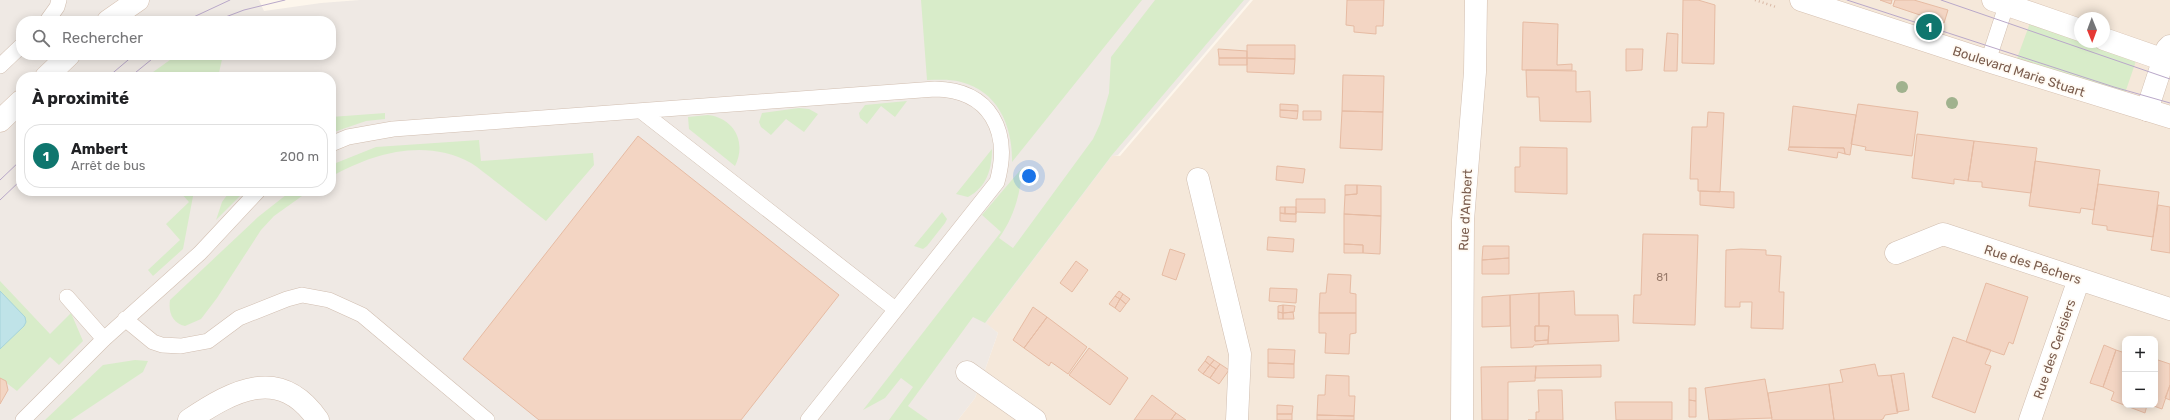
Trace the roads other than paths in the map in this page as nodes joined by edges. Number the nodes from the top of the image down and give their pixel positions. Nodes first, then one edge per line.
1 (58, 0) edge
2 (138, 0) edge
3 (1476, 0) edge
4 (1801, 0) edge
5 (2002, 1) edge
6 (51, 16) edge
7 (115, 16) edge
8 (2074, 28) edge
9 (2110, 41) edge
10 (16, 51) edge
11 (2168, 56) edge
12 (64, 60) edge
13 (1988, 61) junction
14 (0, 66) edge
15 (51, 72) edge
16 (16, 106) edge
17 (641, 110) junction
18 (2147, 110) junction
19 (2170, 117) edge
20 (0, 121) edge
21 (336, 142) edge
22 (1198, 179) dead end
23 (253, 196) edge
24 (1896, 253) dead end
25 (2079, 279) junction
26 (66, 297) dead end
27 (895, 309) junction
28 (2170, 309) edge
29 (125, 319) junction
30 (104, 339) junction
31 (967, 372) dead end
32 (23, 420) edge
33 (189, 420) edge
34 (318, 420) edge
35 (487, 420) edge
36 (808, 420) edge
37 (1035, 420) edge
38 (1237, 420) edge
39 (1462, 420) edge
40 (2030, 420) edge

1 - 6 lane
2 - 7 street
3 - 39 street, Rue d'Ambert
4 - 13 street, Boulevard Marie Stuart
5 - 8 street
5 - 13 lane
9 - 11 street
10 - 14 lane
11 - 18 street
12 - 15 street
13 - 18 street, Boulevard Marie Stuart
16 - 20 street
17 - 21 lane
17 - 27 lane
17 - 27 lane
18 - 19 street, Boulevard Marie Stuart
22 - 38 street
23 - 29 lane
24 - 25 street, Rue des Pêchers
25 - 28 street, Rue des Pêchers
25 - 40 street, Rue des Cerisiers
26 - 30 lane
27 - 36 lane
29 - 30 lane
29 - 35 lane
30 - 32 lane
31 - 37 street
33 - 34 street

